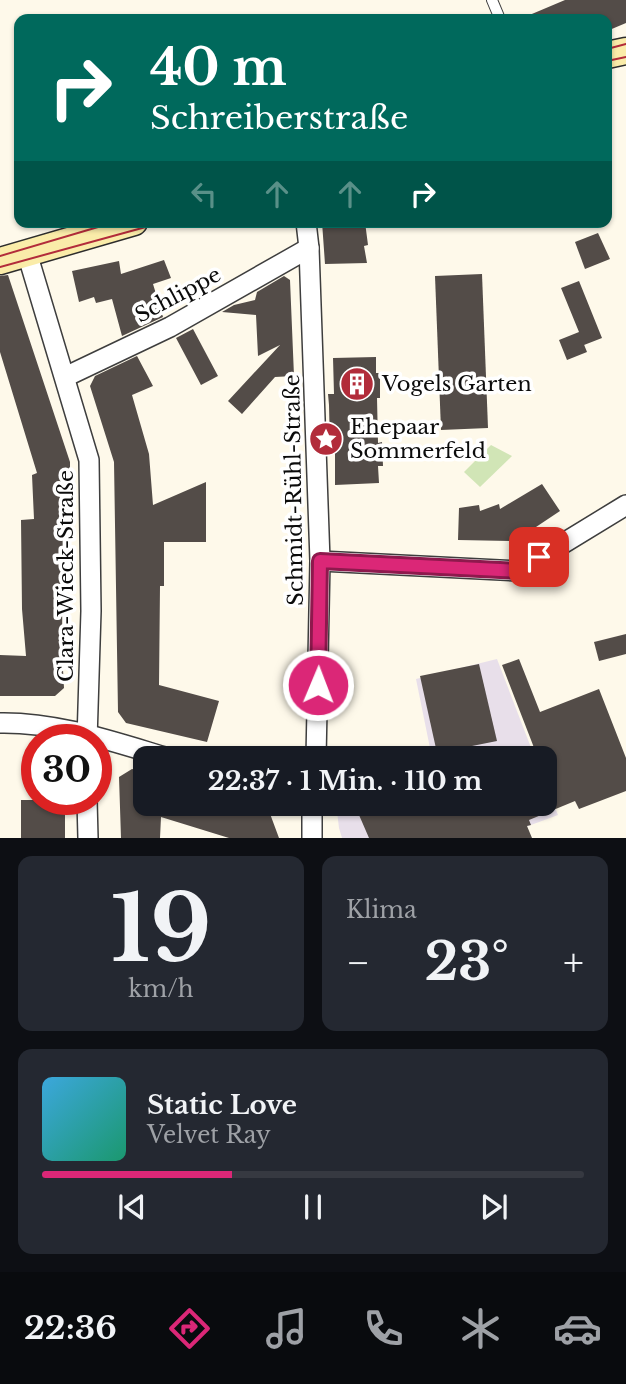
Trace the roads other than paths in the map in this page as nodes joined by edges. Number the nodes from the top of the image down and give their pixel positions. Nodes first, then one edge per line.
1 (113, 228) edge
2 (307, 228) edge
3 (309, 248) junction
4 (27, 253) junction
5 (0, 261) edge
6 (65, 377) junction
7 (626, 505) edge
8 (320, 561) junction
9 (0, 723) edge
10 (25, 724) edge
11 (87, 724) edge
12 (112, 743) edge
13 (316, 746) edge
14 (133, 749) edge
15 (88, 815) edge
16 (310, 816) edge
17 (88, 838) edge
18 (312, 838) edge

1 - 4 main road
2 - 3 street, Schmidt-Rühl-Straße
3 - 6 street, Schlippe
3 - 8 street, Schmidt-Rühl-Straße
4 - 5 main road
4 - 6 street, Clara-Wieck-Straße
6 - 11 street, Clara-Wieck-Straße
7 - 8 street
8 - 13 street, Schmidt-Rühl-Straße
9 - 10 street
12 - 14 street
15 - 17 street
16 - 18 street

